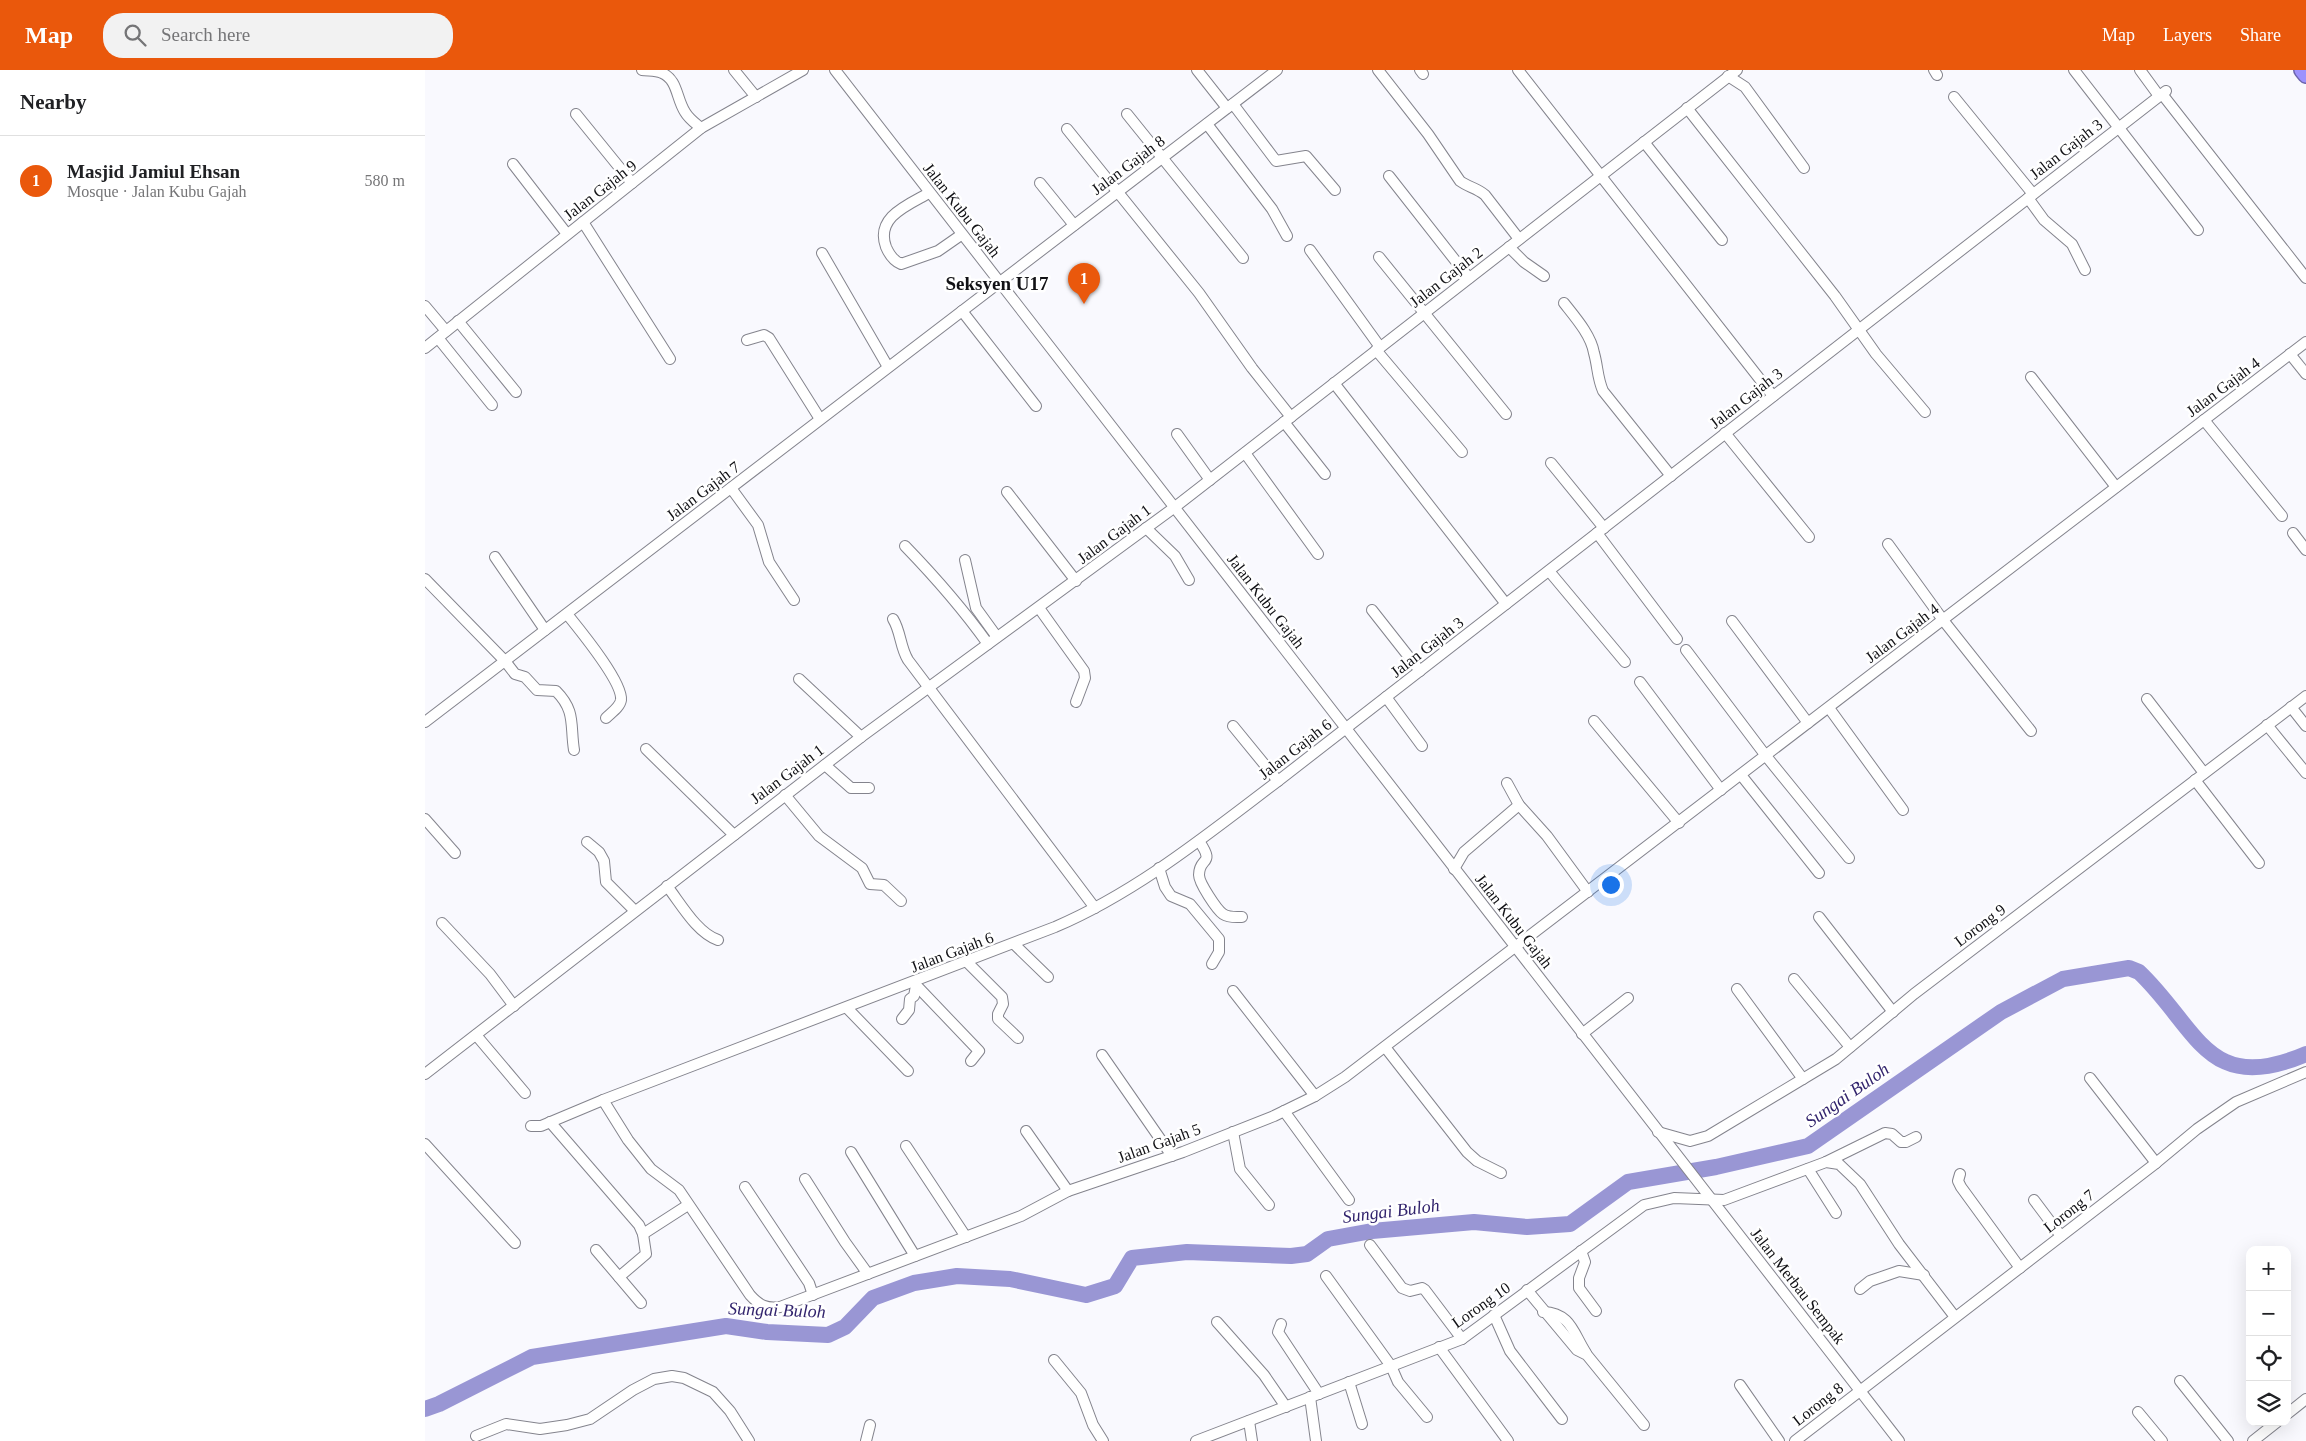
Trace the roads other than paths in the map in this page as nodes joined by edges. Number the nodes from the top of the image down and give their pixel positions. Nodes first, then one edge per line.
1 (642, 70) edge
2 (734, 70) edge
3 (803, 70) edge
4 (835, 70) edge
5 (1197, 70) edge
6 (1277, 70) edge
7 (1378, 70) edge
8 (1518, 70) edge
9 (2074, 70) edge
10 (2140, 70) edge
11 (2302, 70) edge
12 (1732, 73) edge
13 (2306, 76) edge
14 (2162, 93) junction
15 (756, 97) junction
16 (1955, 97) dead end
17 (1230, 106) junction
18 (1687, 108) junction
19 (576, 114) dead end
20 (1127, 114) dead end
21 (1207, 124) junction
22 (701, 128) junction
23 (2118, 128) junction
24 (1067, 129) dead end
25 (1644, 142) junction
26 (1161, 158) junction
27 (513, 164) dead end
28 (1804, 168) dead end
29 (1389, 176) dead end
30 (1600, 176) junction
31 (632, 183) junction
32 (1040, 183) dead end
33 (1335, 190) dead end
34 (929, 192) junction
35 (1117, 192) junction
36 (2030, 196) junction
37 (583, 222) junction
38 (1074, 225) junction
39 (2198, 230) dead end
40 (567, 234) junction
41 (961, 234) junction
42 (1287, 236) dead end
43 (1519, 239) junction
44 (1722, 240) dead end
45 (1509, 247) junction
46 (1310, 250) dead end
47 (822, 253) dead end
48 (1379, 257) dead end
49 (1243, 258) dead end
50 (2085, 270) dead end
51 (1544, 276) dead end
52 (1469, 278) junction
53 (2306, 278) edge
54 (999, 283) junction
55 (1564, 303) dead end
56 (425, 306) edge
57 (962, 311) junction
58 (1424, 313) junction
59 (458, 321) junction
60 (1859, 330) junction
61 (442, 334) junction
62 (747, 340) dead end
63 (2306, 342) edge
64 (425, 348) edge
65 (1378, 349) junction
66 (2290, 354) junction
67 (670, 359) dead end
68 (888, 367) junction
69 (2306, 374) edge
70 (2031, 377) dead end
71 (1334, 383) junction
72 (516, 392) dead end
73 (1773, 396) junction
74 (492, 405) dead end
75 (1036, 406) dead end
76 (1925, 412) dead end
77 (1506, 414) dead end
78 (821, 419) junction
79 (1288, 419) junction
80 (2204, 420) junction
81 (1725, 433) junction
82 (1177, 434) dead end
83 (1462, 452) dead end
84 (1245, 453) junction
85 (1551, 463) dead end
86 (1325, 474) dead end
87 (1671, 476) junction
88 (1210, 480) junction
89 (2117, 487) junction
90 (731, 488) junction
91 (1007, 492) dead end
92 (1175, 507) junction
93 (2282, 516) dead end
94 (1146, 528) junction
95 (1601, 530) junction
96 (2293, 533) dead end
97 (1809, 537) dead end
98 (1888, 544) dead end
99 (905, 546) dead end
100 (2306, 550) edge
101 (1318, 554) dead end
102 (495, 557) dead end
103 (965, 560) dead end
104 (1549, 571) junction
105 (425, 579) edge
106 (1189, 580) dead end
107 (1075, 581) junction
108 (794, 600) dead end
109 (1506, 604) junction
110 (1039, 608) junction
111 (1372, 610) dead end
112 (567, 614) junction
113 (893, 619) dead end
114 (1943, 620) junction
115 (1732, 621) dead end
116 (545, 630) junction
117 (997, 637) junction
118 (1677, 639) dead end
119 (988, 644) junction
120 (1686, 650) dead end
121 (505, 661) junction
122 (1625, 662) dead end
123 (1420, 671) junction
124 (799, 679) dead end
125 (1640, 682) dead end
126 (929, 688) junction
127 (2306, 696) edge
128 (1386, 697) junction
129 (2147, 699) dead end
130 (1077, 702) dead end
131 (2291, 707) junction
132 (1829, 708) junction
133 (606, 718) dead end
134 (1594, 721) dead end
135 (425, 722) edge
136 (1808, 723) junction
137 (2267, 725) junction
138 (1233, 726) dead end
139 (2306, 726) edge
140 (1345, 729) junction
141 (2031, 731) dead end
142 (861, 737) junction
143 (1422, 746) dead end
144 (646, 749) dead end
145 (575, 750) dead end
146 (1766, 756) junction
147 (825, 765) junction
148 (2204, 773) junction
149 (2306, 773) edge
150 (1741, 775) junction
151 (2195, 780) junction
152 (1278, 781) junction
153 (1507, 783) dead end
154 (869, 788) dead end
155 (1721, 790) junction
156 (785, 795) junction
157 (1519, 806) junction
158 (1903, 810) dead end
159 (425, 819) edge
160 (1679, 823) junction
161 (733, 835) junction
162 (1199, 841) junction
163 (587, 842) dead end
164 (455, 854) dead end
165 (1849, 858) dead end
166 (2259, 863) dead end
167 (1159, 868) junction
168 (1454, 869) junction
169 (1819, 873) dead end
170 (667, 886) junction
171 (1588, 892) junction
172 (901, 901) dead end
173 (1095, 908) junction
174 (635, 911) junction
175 (1242, 917) dead end
176 (1819, 917) dead end
177 (442, 923) dead end
178 (718, 940) dead end
179 (1013, 944) junction
180 (1516, 948) junction
181 (967, 962) junction
182 (1212, 964) dead end
183 (1048, 977) dead end
184 (1794, 979) dead end
185 (915, 984) junction
186 (1737, 989) dead end
187 (1233, 991) dead end
188 (1628, 998) dead end
189 (514, 1006) junction
190 (847, 1008) junction
191 (1893, 1012) junction
192 (902, 1019) dead end
193 (1582, 1034) junction
194 (476, 1035) junction
195 (1018, 1038) dead end
196 (1385, 1047) junction
197 (1850, 1047) junction
198 (1102, 1055) dead end
199 (971, 1061) dead end
200 (908, 1071) dead end
201 (2306, 1072) edge
202 (425, 1074) edge
203 (2090, 1078) dead end
204 (1803, 1079) junction
205 (525, 1093) dead end
206 (1315, 1096) junction
207 (603, 1100) junction
208 (1284, 1111) junction
209 (550, 1122) junction
210 (531, 1126) dead end
211 (1026, 1131) dead end
212 (1233, 1132) junction
213 (1658, 1132) junction
214 (1916, 1137) dead end
215 (425, 1144) edge
216 (906, 1146) dead end
217 (1673, 1150) joint
218 (851, 1152) dead end
219 (1172, 1156) junction
220 (1826, 1162) junction
221 (2156, 1163) junction
222 (1808, 1169) junction
223 (1501, 1174) dead end
224 (1960, 1174) dead end
225 (805, 1179) dead end
226 (745, 1188) dead end
227 (1067, 1191) junction
228 (1709, 1196) junction
229 (1349, 1200) dead end
230 (2034, 1200) dead end
231 (688, 1205) junction
232 (1269, 1205) dead end
233 (1836, 1213) dead end
234 (643, 1234) junction
235 (2061, 1236) junction
236 (966, 1237) junction
237 (515, 1243) dead end
238 (1370, 1245) dead end
239 (596, 1250) dead end
240 (1581, 1251) junction
241 (915, 1256) junction
242 (2020, 1268) junction
243 (868, 1274) junction
244 (1923, 1275) junction
245 (1326, 1276) dead end
246 (619, 1277) junction
247 (1860, 1289) dead end
248 (1527, 1290) junction
249 (813, 1295) junction
250 (641, 1303) dead end
251 (1596, 1310) dead end
252 (1494, 1315) junction
253 (1955, 1318) junction
254 (1217, 1322) dead end
255 (1281, 1324) dead end
256 (1462, 1339) junction
257 (1439, 1347) junction
258 (1054, 1360) dead end
259 (1391, 1366) junction
260 (2180, 1381) dead end
261 (1349, 1382) junction
262 (1740, 1385) dead end
263 (1860, 1390) junction
264 (1314, 1395) junction
265 (2306, 1399) edge
266 (1286, 1407) junction
267 (2291, 1411) edge
268 (2138, 1412) dead end
269 (1427, 1417) dead end
270 (1562, 1419) dead end
271 (1249, 1421) junction
272 (1362, 1424) dead end
273 (870, 1425) dead end
274 (1644, 1425) dead end
275 (2272, 1426) edge
276 (476, 1436) dead end
277 (1800, 1439) edge
278 (749, 1441) edge
279 (866, 1441) edge
280 (1103, 1441) edge
281 (1196, 1441) edge
282 (1252, 1441) edge
283 (1316, 1441) edge
284 (1509, 1441) edge
285 (1779, 1441) edge
286 (1899, 1441) edge
287 (2162, 1441) edge
288 (2228, 1441) edge
289 (2253, 1441) edge

1 - 22 street
2 - 15 street
3 - 15 street, Jalan Gajah 9
4 - 34 street, Jalan Kubu Gajah
5 - 17 street
6 - 17 street, Jalan Gajah 8
7 - 43 street
8 - 30 street
9 - 23 street
10 - 14 street
11 - 13 highway
12 - 18 street, Jalan Gajah 2
12 - 28 street
14 - 23 street, Jalan Gajah 3
14 - 53 street
15 - 22 street, Jalan Gajah 9
16 - 36 street
17 - 21 street, Jalan Gajah 8
17 - 33 street
18 - 25 street, Jalan Gajah 2
18 - 60 street
19 - 31 street
20 - 26 street
21 - 26 street, Jalan Gajah 8
21 - 42 street
22 - 31 street, Jalan Gajah 9
23 - 36 street, Jalan Gajah 3
23 - 39 street
24 - 35 street
25 - 30 street, Jalan Gajah 2
25 - 44 street
26 - 35 street, Jalan Gajah 8
26 - 49 street
27 - 40 street
29 - 52 street
30 - 43 street, Jalan Gajah 2
30 - 73 street
31 - 37 street, Jalan Gajah 9
32 - 38 street
34 - 41 street, Jalan Kubu Gajah
34 - 41 street
35 - 38 street, Jalan Gajah 8
35 - 79 street
36 - 50 street
36 - 60 street, Jalan Gajah 3
37 - 40 street, Jalan Gajah 9
37 - 67 street
38 - 54 street, Jalan Gajah 8
40 - 59 street, Jalan Gajah 9
41 - 54 street, Jalan Kubu Gajah
43 - 45 street, Jalan Gajah 2
45 - 51 street
45 - 52 street, Jalan Gajah 2
46 - 65 street
47 - 68 street
48 - 58 street
52 - 58 street, Jalan Gajah 2
54 - 57 street, Jalan Gajah 7
54 - 92 street, Jalan Kubu Gajah
55 - 87 street
56 - 61 street
57 - 68 street, Jalan Gajah 7
57 - 75 street
58 - 65 street, Jalan Gajah 2
58 - 77 street
59 - 61 street, Jalan Gajah 9
59 - 72 street
60 - 73 street, Jalan Gajah 3
60 - 76 street
61 - 64 street, Jalan Gajah 9
61 - 74 street
62 - 78 street
63 - 66 street, Jalan Gajah 4
65 - 71 street, Jalan Gajah 2
65 - 83 street
66 - 69 street
66 - 80 street, Jalan Gajah 4
68 - 78 street, Jalan Gajah 7
70 - 89 street
71 - 79 street, Jalan Gajah 2
71 - 109 street
73 - 81 street, Jalan Gajah 3
78 - 90 street, Jalan Gajah 7
79 - 84 street, Jalan Gajah 2
79 - 86 street
80 - 89 street, Jalan Gajah 4
80 - 93 street
81 - 87 street, Jalan Gajah 3
81 - 97 street
82 - 88 street
84 - 88 street, Jalan Gajah 2
84 - 101 street
85 - 95 street
87 - 95 street, Jalan Gajah 3
88 - 92 street, Jalan Gajah 2
89 - 114 street, Jalan Gajah 4
90 - 108 street
90 - 112 street, Jalan Gajah 7
91 - 107 street
92 - 94 street, Jalan Gajah 1
92 - 140 street, Jalan Kubu Gajah
94 - 106 street
94 - 107 street, Jalan Gajah 1
95 - 104 street, Jalan Gajah 3
95 - 118 street
96 - 100 street
98 - 114 street
99 - 119 street
102 - 116 street
103 - 117 street
104 - 109 street, Jalan Gajah 3
104 - 122 street
105 - 121 street
107 - 110 street, Jalan Gajah 1
109 - 123 street, Jalan Gajah 3
110 - 117 street, Jalan Gajah 1
110 - 130 street
111 - 123 street
112 - 116 street, Jalan Gajah 7
112 - 133 street
113 - 126 street
114 - 132 street, Jalan Gajah 4
114 - 141 street
115 - 136 street
116 - 121 street, Jalan Gajah 7
117 - 119 street, Jalan Gajah 1
119 - 126 street, Jalan Gajah 1
120 - 146 street
121 - 135 street, Jalan Gajah 7
121 - 145 street
123 - 128 street, Jalan Gajah 3
124 - 142 street
125 - 155 street
126 - 142 street, Jalan Gajah 1
126 - 173 street
127 - 131 street, Lorong 9
128 - 140 street, Jalan Gajah 3
128 - 143 street
129 - 148 street
131 - 137 street, Lorong 9
131 - 139 street
132 - 136 street, Jalan Gajah 4
132 - 158 street
134 - 160 street
136 - 146 street, Jalan Gajah 4
137 - 148 street, Lorong 9
137 - 149 street
138 - 152 street
140 - 152 street, Jalan Gajah 6
140 - 168 street, Jalan Kubu Gajah
142 - 147 street, Jalan Gajah 1
144 - 161 street
146 - 150 street, Jalan Gajah 4
146 - 165 street
147 - 154 street
147 - 156 street, Jalan Gajah 1
148 - 151 street, Lorong 9
150 - 155 street, Jalan Gajah 4
150 - 169 street
151 - 166 street
151 - 191 street, Lorong 9
152 - 162 street, Jalan Gajah 6
153 - 157 street
155 - 160 street, Jalan Gajah 4
156 - 161 street, Jalan Gajah 1
156 - 172 street
157 - 168 street
157 - 171 street
159 - 164 street
160 - 171 street, Jalan Gajah 4
161 - 170 street, Jalan Gajah 1
162 - 167 street, Jalan Gajah 6
162 - 175 street
163 - 174 street
167 - 173 street, Jalan Gajah 6
167 - 182 street
168 - 180 street, Jalan Kubu Gajah
170 - 174 street, Jalan Gajah 1
170 - 178 street
171 - 180 street, Jalan Gajah 4
173 - 179 street, Jalan Gajah 6
174 - 189 street, Jalan Gajah 1
176 - 191 street
177 - 189 street
179 - 181 street, Jalan Gajah 6
179 - 183 street
180 - 193 street, Jalan Kubu Gajah
180 - 196 street, Jalan Gajah 5
181 - 185 street, Jalan Gajah 6
181 - 195 street
184 - 197 street
185 - 190 street, Jalan Gajah 6
185 - 192 street
185 - 199 street
186 - 204 street
187 - 206 street
188 - 193 street
189 - 194 street, Jalan Gajah 1
190 - 200 street
190 - 207 street, Jalan Gajah 6
191 - 197 street, Lorong 9
193 - 213 street, Jalan Kubu Gajah
194 - 202 street, Jalan Gajah 1
194 - 205 street
196 - 206 street, Jalan Gajah 5
196 - 223 street
197 - 204 street, Lorong 9
198 - 219 street
201 - 221 street, Lorong 7
203 - 221 street
204 - 213 street, Lorong 9
206 - 208 street, Jalan Gajah 5
207 - 209 street, Jalan Gajah 6
207 - 231 street
208 - 212 street, Jalan Gajah 5
208 - 229 street
209 - 210 street, Jalan Gajah 6
209 - 234 street
211 - 227 street
212 - 219 street, Jalan Gajah 5
212 - 232 street
213 - 217 street, Jalan Kubu Gajah
214 - 220 street, Lorong 10
215 - 237 street
216 - 236 street
217 - 228 street, Jalan Merbau Sempak
218 - 241 street
219 - 227 street, Jalan Gajah 5
220 - 222 street, Lorong 10
220 - 244 street
221 - 235 street, Lorong 7
222 - 228 street, Lorong 10
222 - 233 street
224 - 242 street
225 - 243 street
226 - 249 street
227 - 236 street, Jalan Gajah 5
228 - 240 street, Lorong 10
228 - 263 street, Jalan Merbau Sempak
230 - 235 street
231 - 234 street
231 - 249 street, Jalan Gajah 5
234 - 246 street
235 - 242 street, Lorong 7
236 - 241 street, Jalan Gajah 5
238 - 256 street
239 - 246 street
240 - 248 street, Lorong 10
240 - 251 street
241 - 243 street, Jalan Gajah 5
242 - 253 street, Lorong 7
243 - 249 street, Jalan Gajah 5
244 - 247 street
244 - 253 street
245 - 259 street
246 - 250 street
248 - 252 street, Lorong 10
248 - 274 street
252 - 256 street, Lorong 10
252 - 270 street
253 - 263 street, Lorong 7
254 - 266 street
255 - 264 street
256 - 257 street, Lorong 10
257 - 259 street, Lorong 10
257 - 284 street
258 - 280 street
259 - 261 street, Lorong 10
259 - 269 street
260 - 288 street
261 - 264 street, Lorong 10
261 - 272 street
262 - 285 street
263 - 277 street, Lorong 8
263 - 286 street, Jalan Merbau Sempak
264 - 266 street, Lorong 10
264 - 283 street
265 - 267 street
266 - 271 street, Lorong 10
268 - 287 street
271 - 281 street, Lorong 10
271 - 282 street
273 - 279 street
275 - 289 street
276 - 278 street

